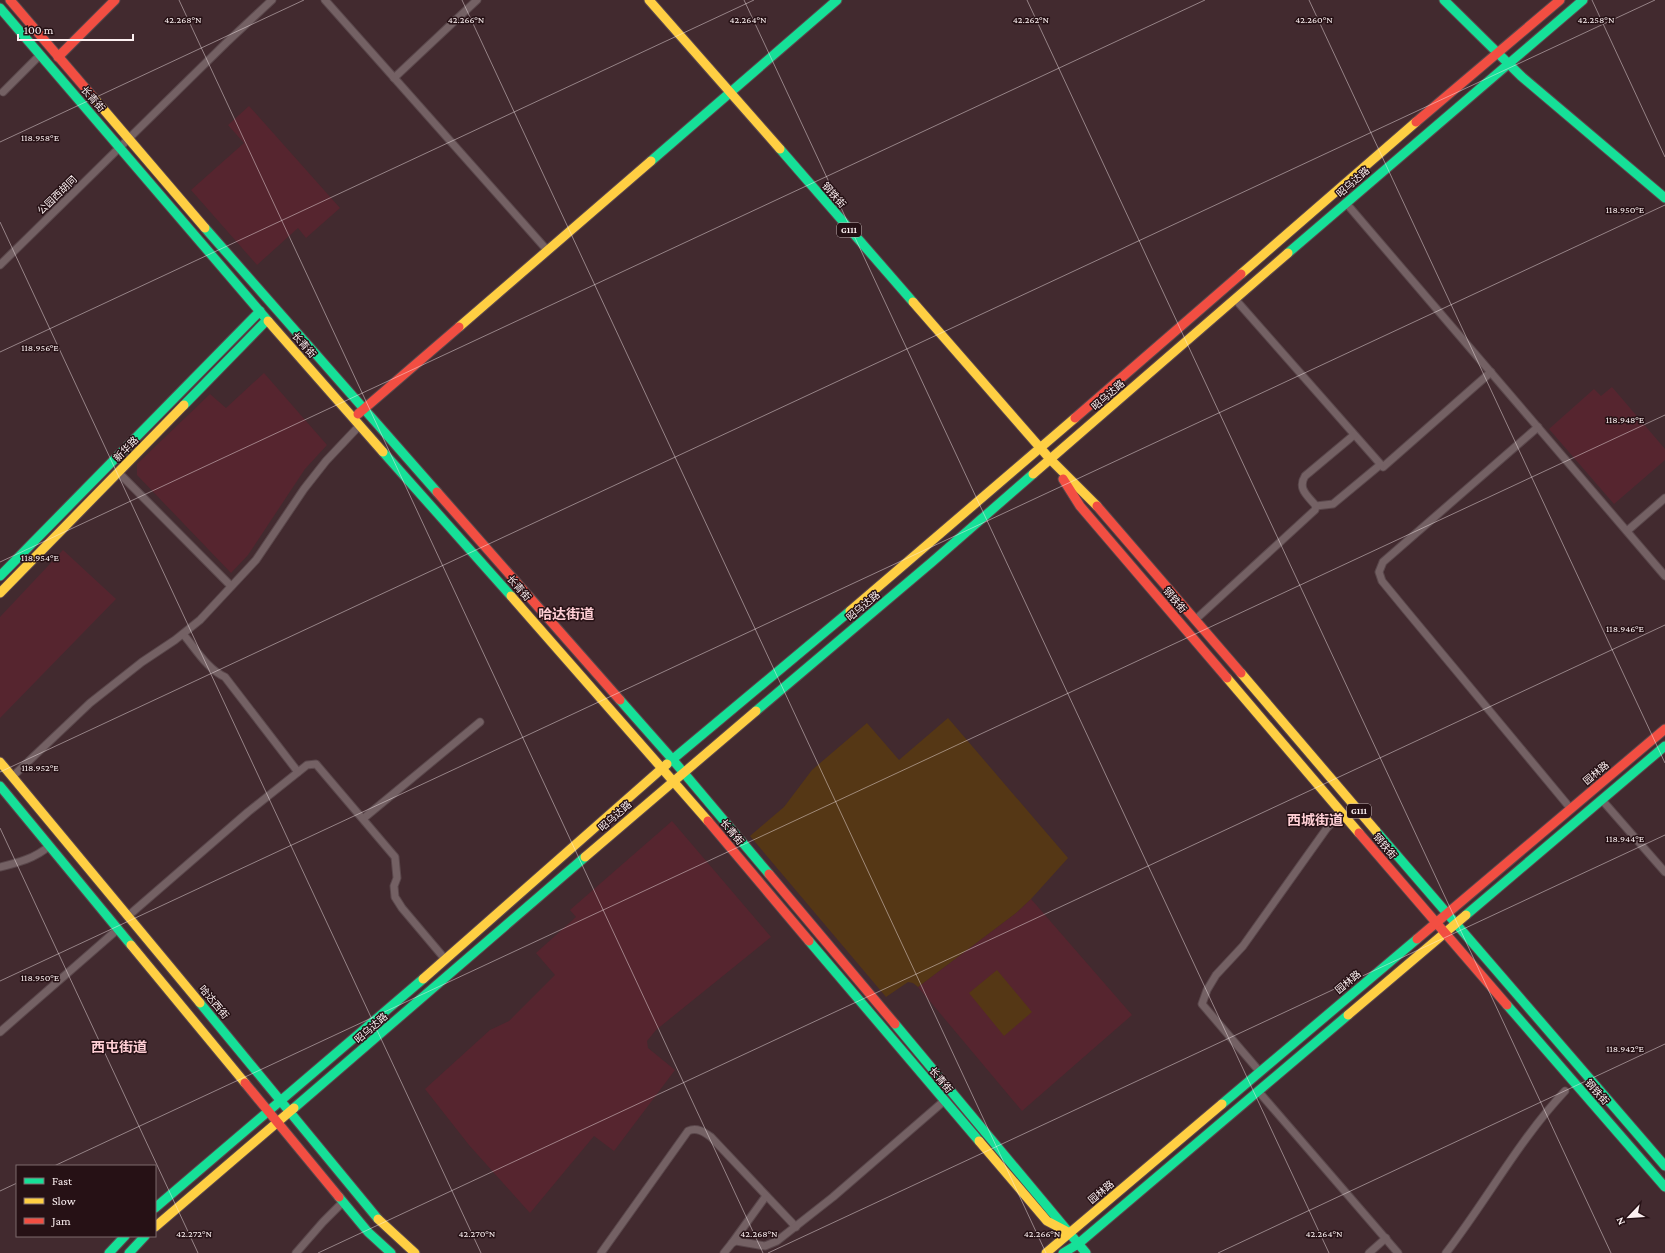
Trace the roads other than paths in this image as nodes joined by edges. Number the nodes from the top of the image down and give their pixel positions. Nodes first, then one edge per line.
1 (10, 0) edge
2 (115, 0) edge
3 (272, 0) edge
4 (325, 0) edge
5 (477, 0) edge
6 (649, 0) edge
7 (837, 0) edge
8 (1444, 0) edge
9 (1560, 0) edge
10 (1583, 0) edge
11 (0, 8) edge
12 (1497, 54) junction
13 (40, 55) junction
14 (58, 56) junction
15 (1508, 64) junction
16 (394, 78) junction
17 (3, 92) dead end
18 (730, 93) junction
19 (129, 139) junction
20 (120, 148) junction
21 (1665, 198) edge
22 (1346, 202) junction
23 (547, 250) junction
24 (0, 265) edge
25 (1235, 299) junction
26 (260, 311) junction
27 (267, 320) junction
28 (1491, 372) junction
29 (364, 410) junction
30 (354, 418) junction
31 (360, 425) junction
32 (1538, 427) junction
33 (1354, 435) junction
34 (1041, 448) junction
35 (1050, 459) junction
36 (1380, 464) junction
37 (118, 472) junction
38 (1665, 498) edge
39 (1316, 506) junction
40 (1627, 531) junction
41 (0, 576) edge
42 (1665, 576) edge
43 (231, 586) junction
44 (0, 593) edge
45 (1195, 620) junction
46 (183, 634) junction
47 (480, 722) dead end
48 (1665, 729) edge
49 (1665, 746) edge
50 (673, 760) junction
51 (0, 762) edge
52 (663, 768) junction
53 (298, 772) junction
54 (683, 772) junction
55 (12, 777) junction
56 (673, 780) junction
57 (0, 786) edge
58 (1602, 800) junction
59 (1571, 808) junction
60 (1341, 812) junction
61 (364, 818) junction
62 (50, 846) junction
63 (0, 867) edge
64 (1665, 872) edge
65 (1447, 914) junction
66 (128, 916) junction
67 (1436, 923) junction
68 (1456, 924) junction
69 (118, 929) junction
70 (1445, 934) junction
71 (445, 959) junction
72 (0, 1032) edge
73 (1260, 1072) junction
74 (1565, 1091) dead end
75 (1259, 1092) junction
76 (281, 1100) junction
77 (944, 1101) junction
78 (268, 1111) junction
79 (290, 1111) junction
80 (278, 1122) junction
81 (1665, 1166) edge
82 (1665, 1187) edge
83 (766, 1196) junction
84 (343, 1202) junction
85 (156, 1207) edge
86 (156, 1226) edge
87 (796, 1227) junction
88 (1069, 1233) junction
89 (123, 1237) edge
90 (144, 1237) edge
91 (1386, 1238) junction
92 (732, 1243) junction
93 (1078, 1244) junction
94 (109, 1253) edge
95 (129, 1253) edge
96 (296, 1253) edge
97 (391, 1253) edge
98 (415, 1253) edge
99 (601, 1253) edge
100 (724, 1253) edge
101 (1046, 1253) edge
102 (1063, 1253) edge
103 (1086, 1253) edge
104 (1369, 1253) edge
105 (1398, 1253) edge
106 (1446, 1253) edge

1 - 14 main road, 长青街
2 - 14 main road
3 - 19 street, 公园西胡同
4 - 16 street
5 - 16 street
6 - 18 main road, 钢铁街 / G111
7 - 18 main road
8 - 12 main road
9 - 12 main road, 昭乌达路
10 - 15 main road, 昭乌达路
11 - 13 main road, 长青街
12 - 15 main road
12 - 34 main road, 昭乌达路
13 - 17 street
13 - 20 main road, 长青街
14 - 19 main road, 长青街
15 - 21 main road
15 - 22 main road, 昭乌达路
16 - 23 street
18 - 23 main road
18 - 34 main road, 钢铁街 / G111
19 - 20 street, 公园西胡同
19 - 29 main road, 长青街
20 - 24 street, 公园西胡同
20 - 26 main road, 长青街
22 - 25 main road, 昭乌达路
22 - 28 street
23 - 29 main road
25 - 33 street
25 - 35 main road, 昭乌达路
26 - 27 main road, 长青街
26 - 41 main road, 新华路
27 - 30 main road, 长青街
27 - 37 main road, 新华路
28 - 32 street
28 - 36 street
29 - 30 main road
29 - 50 main road, 长青街
30 - 31 main road, 长青街
31 - 43 street
31 - 52 main road, 长青街
32 - 40 street
32 - 59 street
33 - 36 street
33 - 39 street
34 - 35 main road, 钢铁街 / G111
34 - 50 main road, 昭乌达路
35 - 45 main road, 钢铁街 / G111
35 - 54 main road, 昭乌达路
35 - 60 main road, 钢铁街
36 - 39 street
37 - 43 street
37 - 44 main road, 新华路
38 - 40 street
39 - 45 street
40 - 42 street
43 - 46 street
45 - 65 main road, 钢铁街 / G111
46 - 53 street
46 - 55 street
47 - 61 street
48 - 59 main road, 园林路
49 - 58 main road
50 - 52 main road, 昭乌达路
50 - 54 main road, 长青街
51 - 55 main road, 哈达西街
52 - 56 main road, 长青街
52 - 71 main road, 昭乌达路
53 - 61 street
53 - 66 street
54 - 56 main road, 昭乌达路
54 - 88 main road, 长青街
55 - 66 main road, 哈达西街
56 - 77 main road, 长青街
56 - 79 main road, 昭乌达路
57 - 62 main road
58 - 64 street
58 - 68 main road
59 - 65 main road, 园林路
60 - 67 main road, 钢铁街
60 - 73 street
61 - 71 street
62 - 63 street
62 - 69 main road
65 - 67 main road, 园林路
65 - 68 main road, 钢铁街 / G111
66 - 76 main road, 哈达西街
67 - 70 main road, 钢铁街
67 - 73 main road, 园林路
68 - 70 main road
68 - 81 main road, 钢铁街 / G111
69 - 72 street
69 - 78 main road
70 - 75 main road
70 - 82 main road, 钢铁街
71 - 76 main road, 昭乌达路
73 - 88 main road, 园林路
74 - 106 street
75 - 91 street
75 - 93 main road
76 - 78 main road, 昭乌达路
76 - 79 main road, 哈达西街
77 - 87 street
77 - 88 main road, 长青街
78 - 80 main road
78 - 85 main road, 昭乌达路
79 - 80 main road, 昭乌达路
79 - 98 main road, 哈达西街
80 - 84 main road
80 - 86 main road, 昭乌达路
83 - 87 street
83 - 92 street
83 - 99 street
84 - 96 street
84 - 97 main road
87 - 92 street
88 - 93 main road, 长青街
88 - 101 main road, 园林路
89 - 94 main road
90 - 95 main road
91 - 104 street
91 - 105 street
92 - 100 street
93 - 102 main road
93 - 103 main road, 长青街

